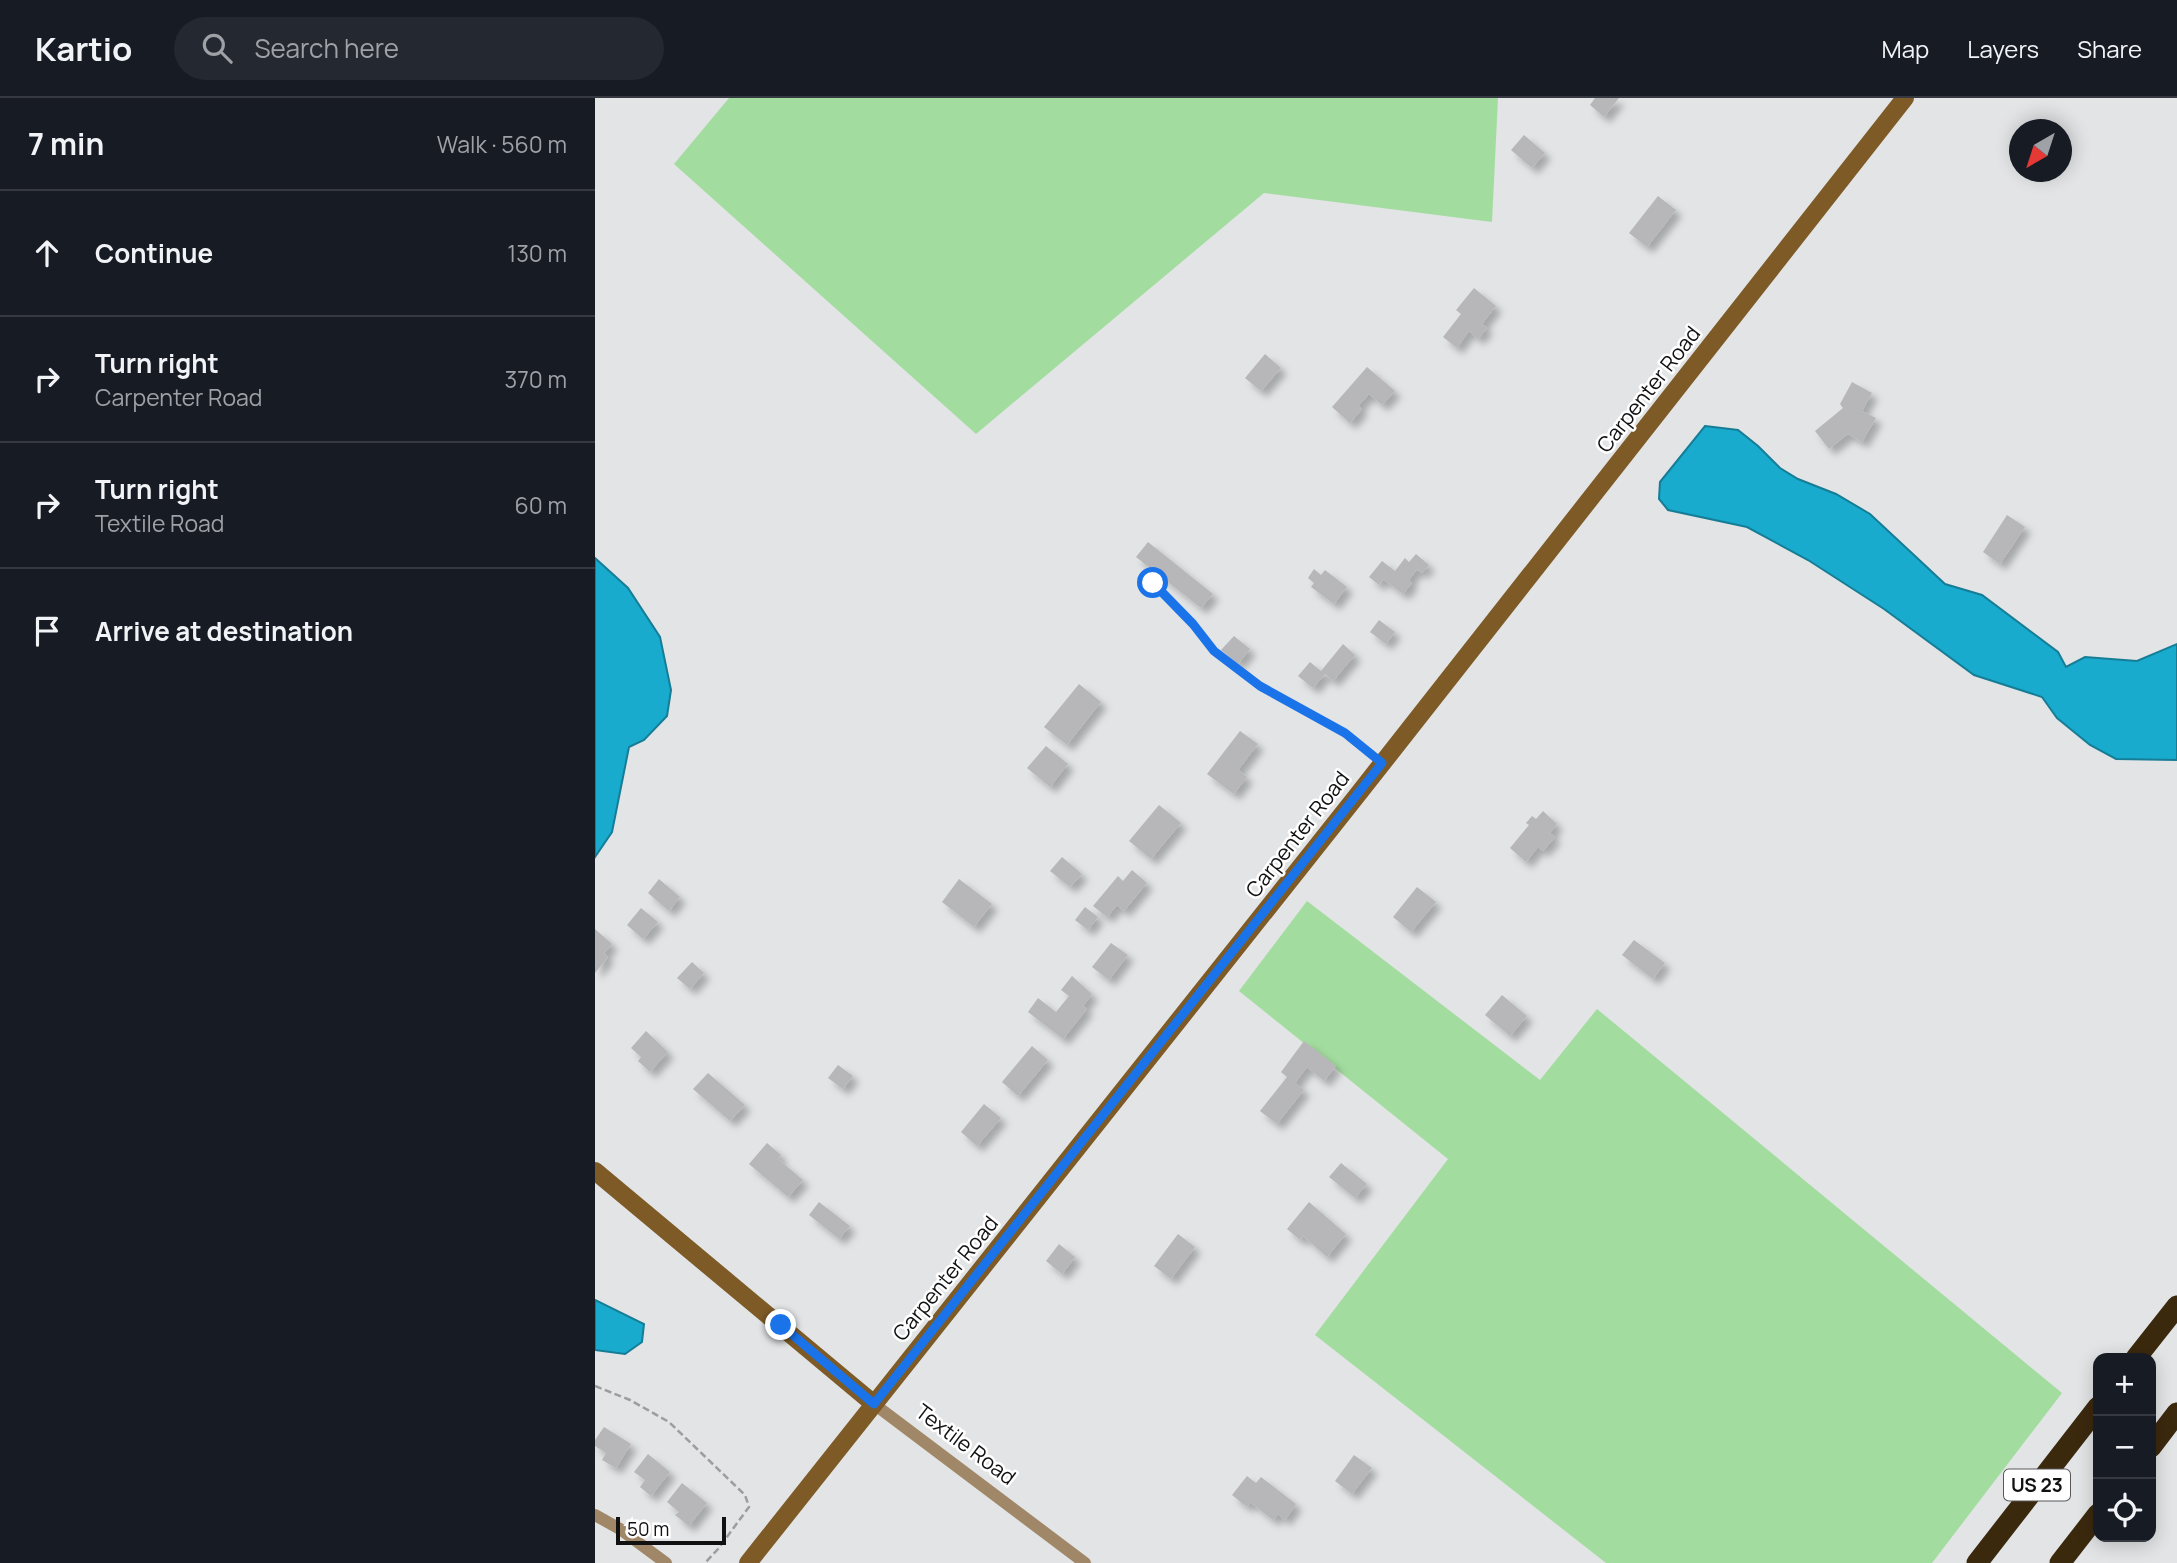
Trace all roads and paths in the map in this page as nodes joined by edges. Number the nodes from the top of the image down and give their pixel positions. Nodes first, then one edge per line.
1 (1905, 98) edge
2 (1153, 583) dead end
3 (1382, 763) junction
4 (595, 1171) edge
5 (2177, 1306) edge
6 (2140, 1353) edge
7 (595, 1386) edge
8 (874, 1404) junction
9 (2093, 1413) edge
10 (2177, 1413) edge
11 (2156, 1440) edge
12 (595, 1515) edge
13 (2093, 1520) edge
14 (666, 1563) edge
15 (705, 1563) edge
16 (748, 1563) edge
17 (1085, 1563) edge
18 (1977, 1563) edge
19 (2060, 1563) edge

1 - 3 main road, Carpenter Road
2 - 3 lane
3 - 8 main road, Carpenter Road
4 - 8 main road, Textile Road
5 - 6 highway
7 - 15 path
8 - 16 main road, Carpenter Road
8 - 17 street, Textile Road
9 - 18 highway, US 23
10 - 11 highway
12 - 14 street
13 - 19 highway, US 23

